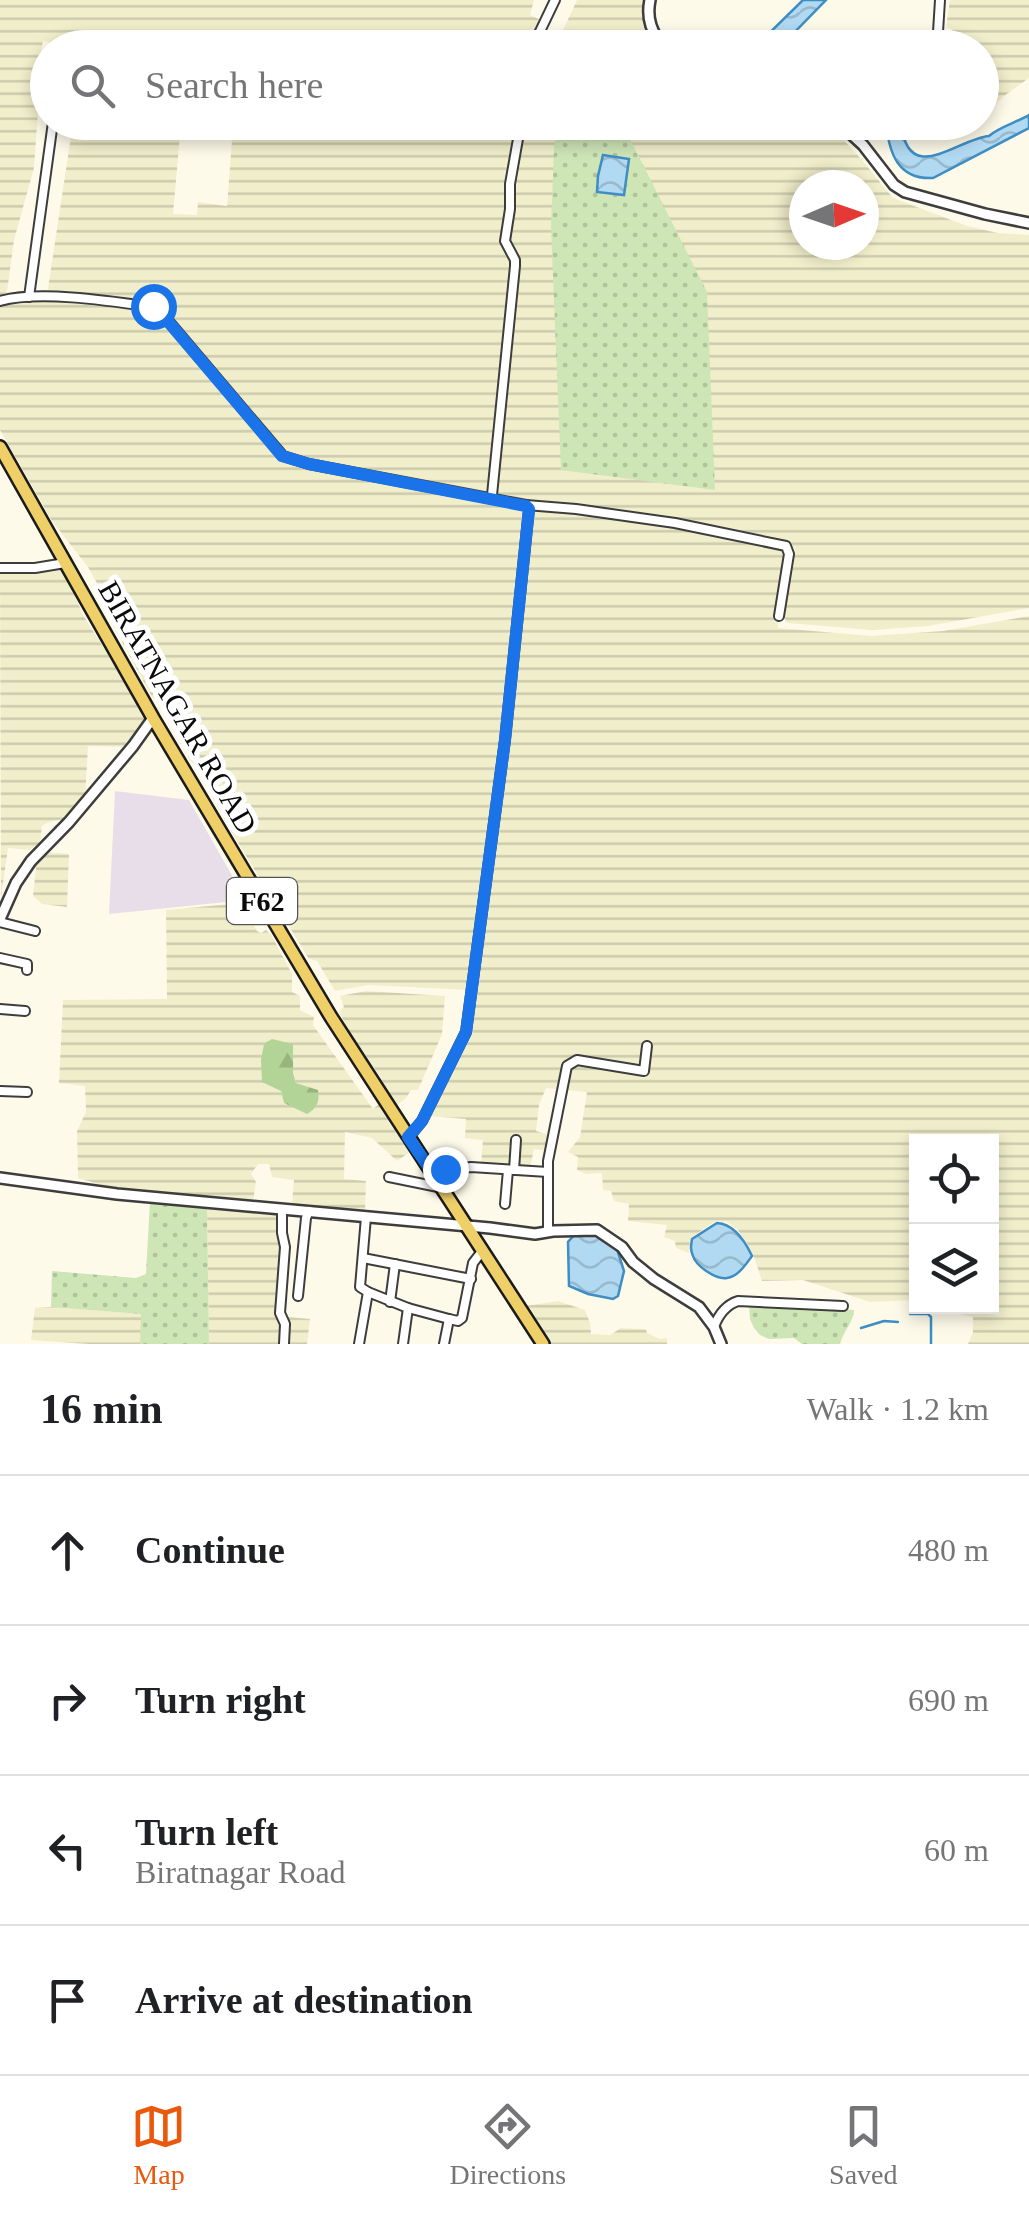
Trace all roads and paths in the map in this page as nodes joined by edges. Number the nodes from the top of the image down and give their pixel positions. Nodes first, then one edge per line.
1 (554, 0) edge
2 (650, 0) edge
3 (940, 0) edge
4 (540, 30) edge
5 (652, 30) edge
6 (938, 30) edge
7 (51, 140) edge
8 (518, 140) edge
9 (858, 140) edge
10 (1029, 223) edge
11 (29, 297) junction
12 (0, 301) edge
13 (0, 448) edge
14 (494, 500) junction
15 (526, 506) junction
16 (65, 563) junction
17 (0, 568) edge
18 (780, 616) dead end
19 (154, 718) junction
20 (0, 921) edge
21 (35, 931) dead end
22 (0, 958) edge
23 (27, 970) dead end
24 (0, 1009) edge
25 (25, 1011) dead end
26 (647, 1046) dead end
27 (0, 1091) edge
28 (27, 1092) dead end
29 (408, 1137) junction
30 (516, 1140) dead end
31 (511, 1170) junction
32 (432, 1172) junction
33 (548, 1172) junction
34 (390, 1177) dead end
35 (0, 1178) edge
36 (442, 1188) junction
37 (505, 1204) dead end
38 (282, 1209) junction
39 (308, 1211) junction
40 (366, 1217) junction
41 (467, 1226) junction
42 (548, 1231) junction
43 (483, 1250) junction
44 (362, 1258) junction
45 (395, 1264) junction
46 (471, 1279) junction
47 (368, 1292) junction
48 (298, 1296) dead end
49 (390, 1302) junction
50 (842, 1306) dead end
51 (408, 1308) junction
52 (449, 1319) junction
53 (714, 1327) junction
54 (284, 1344) edge
55 (358, 1344) edge
56 (403, 1344) edge
57 (444, 1344) edge
58 (543, 1344) edge
59 (721, 1344) edge

1 - 4 street
2 - 5 street
3 - 6 street
7 - 11 street
8 - 14 street
9 - 10 street
11 - 12 street
11 - 14 street
13 - 16 main road, BIRATNAGAR ROAD / F62
14 - 15 street
15 - 18 street
15 - 29 street
16 - 17 street
16 - 19 main road, BIRATNAGAR ROAD / F62
19 - 20 street
19 - 29 main road, BIRATNAGAR ROAD / F62
20 - 21 street
22 - 23 street
24 - 25 street
26 - 33 street
27 - 28 street
29 - 32 main road, BIRATNAGAR ROAD / F62
30 - 31 street
31 - 32 street
31 - 33 street
31 - 37 street
32 - 36 main road, BIRATNAGAR ROAD / F62
33 - 42 street
34 - 36 street
35 - 38 street
36 - 41 main road, BIRATNAGAR ROAD / F62
38 - 39 street
38 - 54 street
39 - 40 street
39 - 48 street
40 - 41 street
40 - 44 street
41 - 42 street
41 - 43 main road, BIRATNAGAR ROAD / F62
42 - 53 street
43 - 46 street
43 - 58 main road, BIRATNAGAR ROAD / F62
44 - 45 street
44 - 47 street
45 - 46 street
45 - 49 street
46 - 52 street
47 - 49 street
47 - 55 street
49 - 51 street
50 - 53 street
51 - 52 street
51 - 56 street
52 - 57 street
53 - 59 street

